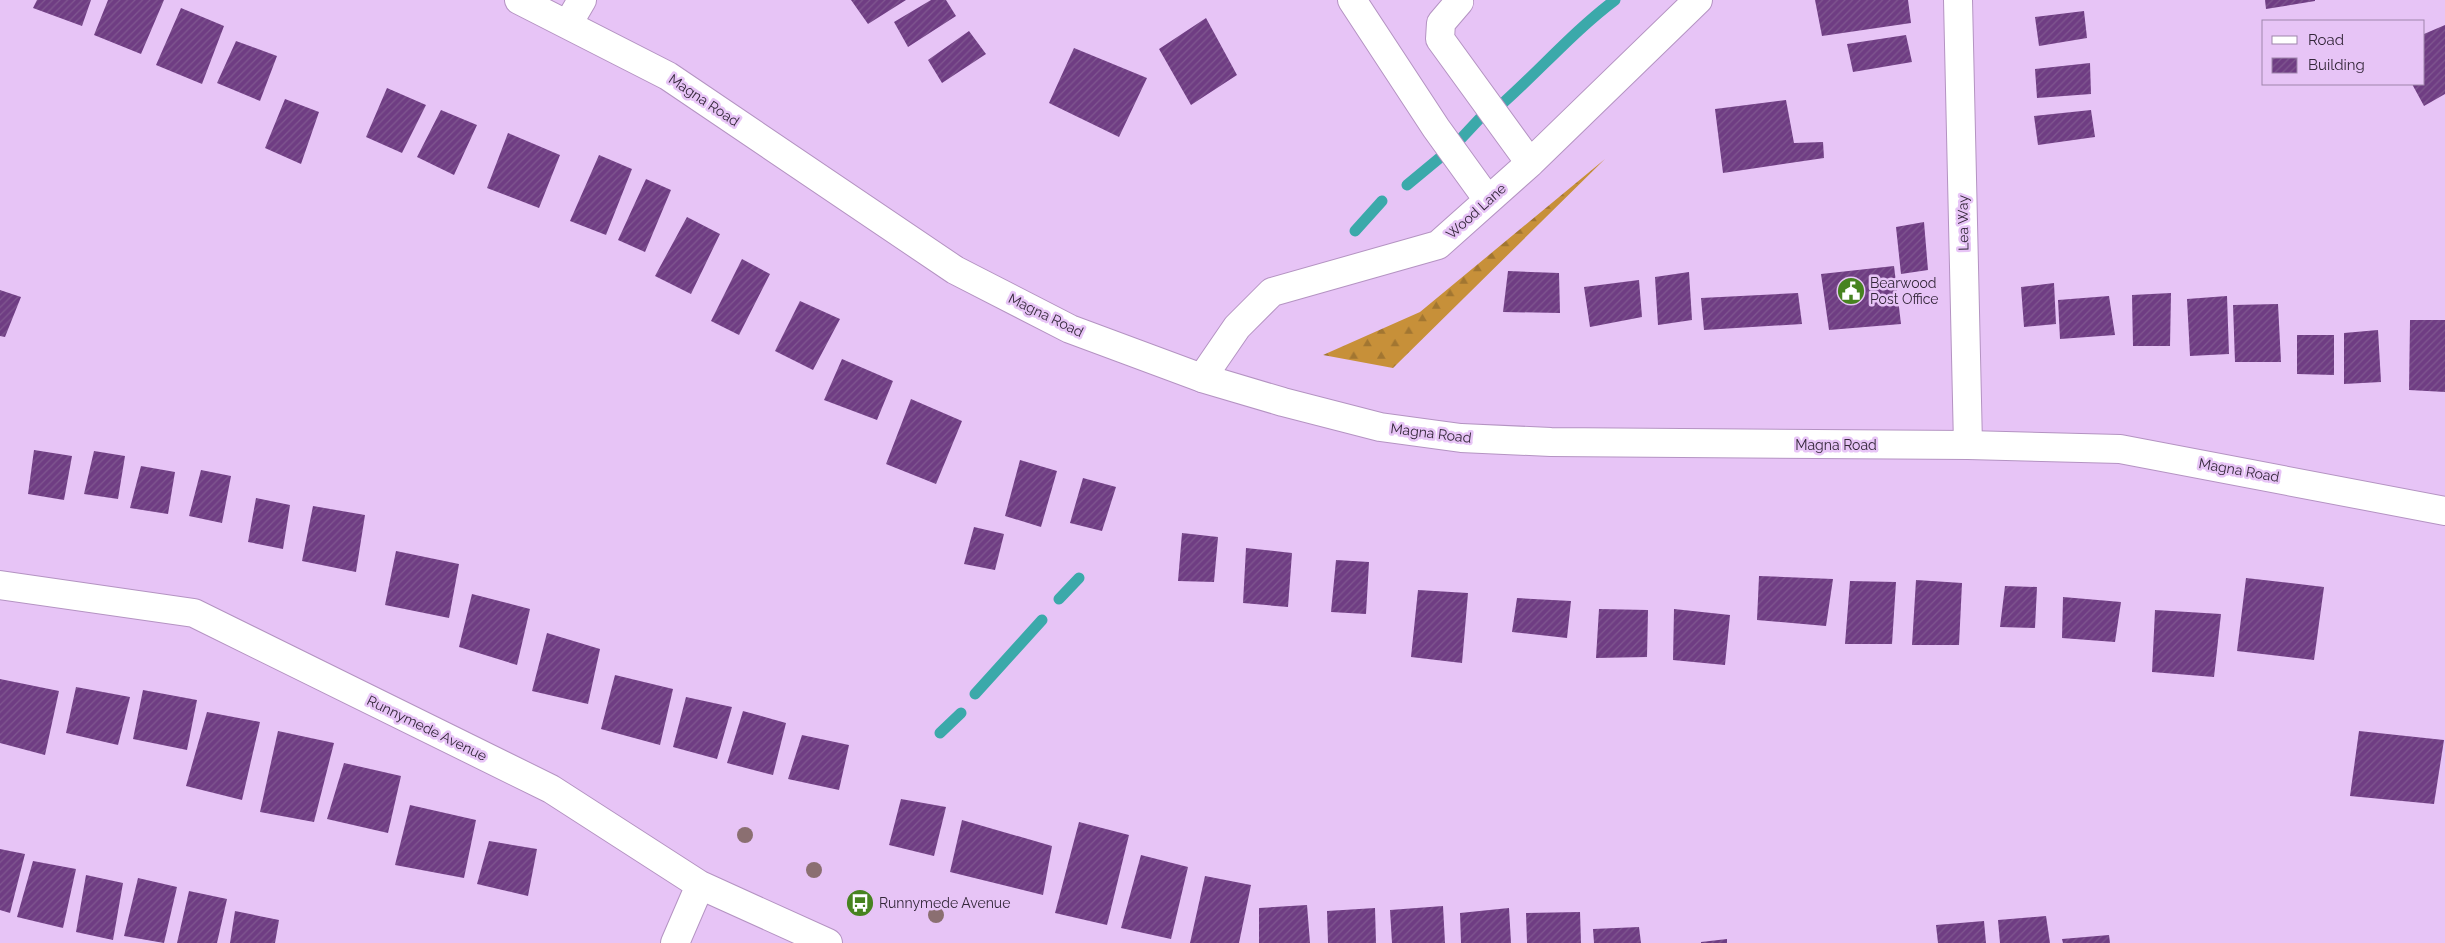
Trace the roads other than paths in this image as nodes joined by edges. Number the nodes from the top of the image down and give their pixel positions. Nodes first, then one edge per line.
1 (519, 0) edge
2 (582, 0) edge
3 (1352, 0) edge
4 (1458, 0) edge
5 (1698, 0) edge
6 (1958, 0) edge
7 (568, 24) junction
8 (1530, 163) junction
9 (1488, 200) junction
10 (1202, 378) junction
11 (1968, 445) junction
12 (2445, 511) edge
13 (0, 585) edge
14 (700, 885) junction
15 (674, 943) edge
16 (828, 943) edge

1 - 7 street, Magna Road
2 - 7 street
3 - 9 street
4 - 8 street
5 - 8 street, Wood Lane
6 - 11 street, Lea Way
7 - 10 street, Magna Road
8 - 9 street, Wood Lane
9 - 10 street, Wood Lane
10 - 11 street, Magna Road
11 - 12 street, Magna Road
13 - 14 street, Runnymede Avenue
14 - 15 street
14 - 16 street, Runnymede Avenue

